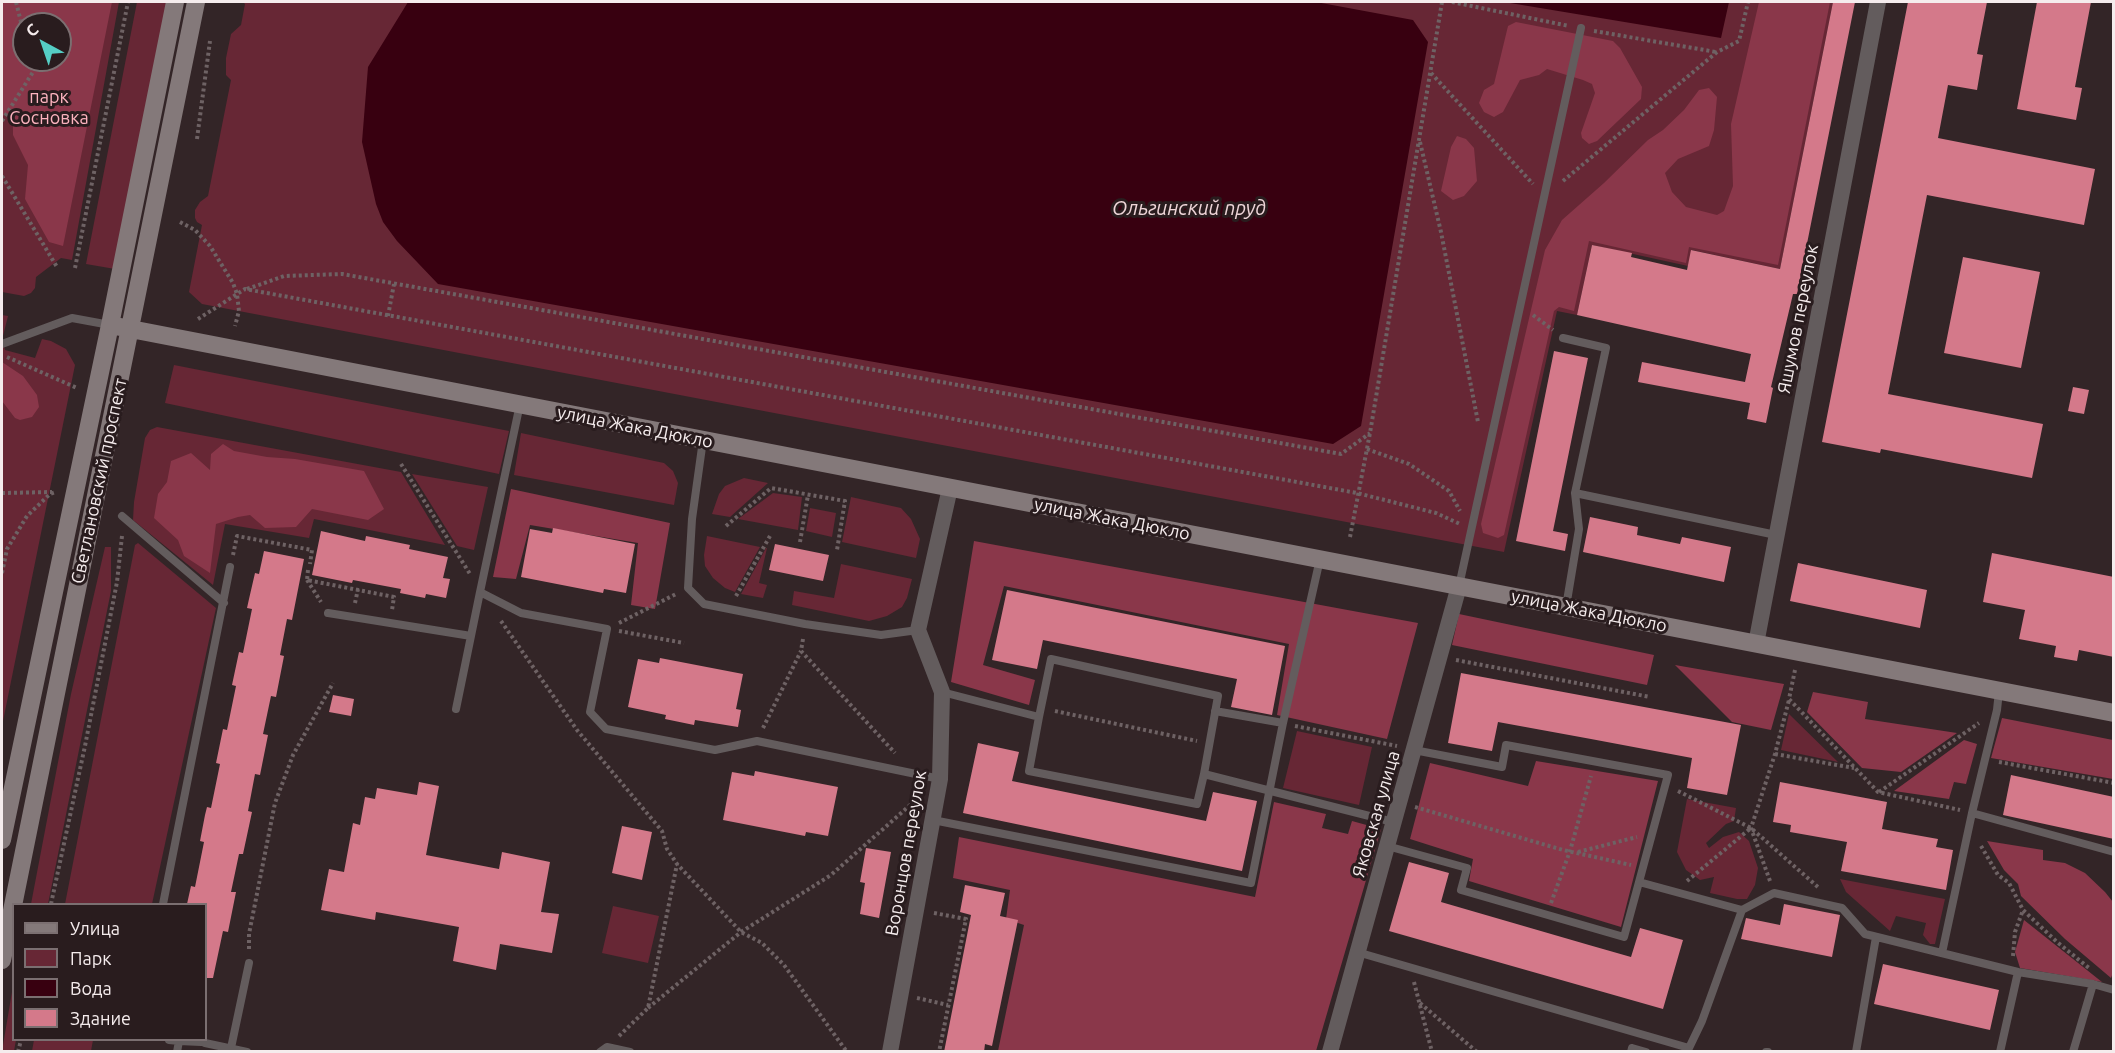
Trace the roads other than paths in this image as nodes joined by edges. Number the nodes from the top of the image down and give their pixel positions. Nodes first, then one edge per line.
1 (175, 2) edge
2 (196, 2) edge
3 (1878, 2) edge
4 (1581, 28) dead end
5 (110, 325) junction
6 (130, 329) junction
7 (1563, 338) road end
8 (2, 344) edge
9 (520, 404) junction
10 (703, 440) junction
11 (950, 488) junction
12 (1575, 493) junction
13 (122, 516) dead end
14 (1776, 536) junction
15 (1320, 559) junction
16 (230, 567) road end
17 (1459, 586) junction
18 (480, 592) junction
19 (224, 603) junction
20 (1566, 607) junction
21 (328, 613) road end
22 (918, 630) junction
23 (471, 636) junction
24 (1756, 644) junction
25 (1999, 691) junction
26 (942, 692) junction
27 (456, 709) dead end
28 (1215, 711) junction
29 (1040, 712) junction
30 (2114, 713) edge
31 (1283, 723) junction
32 (1414, 750) junction
33 (1204, 774) junction
34 (940, 779) junction
35 (1270, 790) junction
36 (1972, 813) junction
37 (933, 820) junction
38 (1393, 822) junction
39 (2, 840) edge
40 (1387, 846) junction
41 (2114, 852) edge
42 (1639, 882) junction
43 (16, 903) edge
44 (162, 903) edge
45 (1742, 910) junction
46 (11, 929) edge
47 (1876, 937) junction
48 (1357, 952) junction
49 (1942, 953) junction
50 (2, 960) edge
51 (249, 963) road end
52 (2018, 972) junction
53 (2093, 984) junction
54 (2114, 990) edge
55 (179, 1041) joint
56 (231, 1048) junction
57 (604, 1049) edge
58 (1686, 1050) edge
59 (177, 1052) edge
60 (247, 1052) edge
61 (630, 1052) edge
62 (890, 1052) edge
63 (1330, 1052) edge
64 (1631, 1052) edge
65 (1646, 1052) edge
66 (1856, 1052) edge
67 (2000, 1052) edge
68 (2073, 1052) edge

1 - 5 street, Светлановский проспект
2 - 6 street, Светлановский проспект
3 - 14 street, Яшумов переулок
4 - 17 lane
5 - 6 street, улица Жака Дюкло
5 - 8 lane
5 - 39 street, Светлановский проспект
6 - 9 street, улица Жака Дюкло
6 - 43 street, Светлановский проспект
7 - 12 lane
9 - 10 street, улица Жака Дюкло
9 - 18 lane
10 - 11 street, улица Жака Дюкло
10 - 22 lane
11 - 15 street, улица Жака Дюкло
11 - 22 street
12 - 14 lane
12 - 20 lane
13 - 19 lane
14 - 24 street, Яшумов переулок
15 - 17 street, улица Жака Дюкло
15 - 31 lane
16 - 19 lane
17 - 20 street, улица Жака Дюкло
17 - 32 street, Яковская улица
18 - 23 lane
18 - 34 lane
19 - 44 lane
20 - 24 street, улица Жака Дюкло
21 - 23 lane
22 - 26 street, Воронцов переулок
23 - 27 lane
24 - 25 street, улица Жака Дюкло
25 - 30 street, улица Жака Дюкло
25 - 36 lane
26 - 29 lane
26 - 34 street, Воронцов переулок
28 - 29 lane
28 - 31 lane
28 - 33 lane
29 - 33 lane
31 - 35 lane
32 - 38 street, Яковская улица
32 - 42 lane
33 - 35 lane
34 - 37 street, Воронцов переулок
35 - 37 lane
35 - 38 lane
36 - 41 lane
36 - 49 lane
37 - 62 street, Воронцов переулок
38 - 40 street, Яковская улица
40 - 42 lane
40 - 48 street, Яковская улица
42 - 45 lane
45 - 47 lane
45 - 58 lane
46 - 50 street, Светлановский проспект
47 - 49 lane
47 - 66 lane
48 - 58 lane
48 - 63 street, Яковская улица
49 - 52 lane
51 - 56 lane
52 - 53 lane
52 - 67 lane
53 - 54 lane
53 - 68 lane
55 - 56 lane
55 - 59 lane
56 - 60 lane
57 - 61 lane
64 - 65 lane

